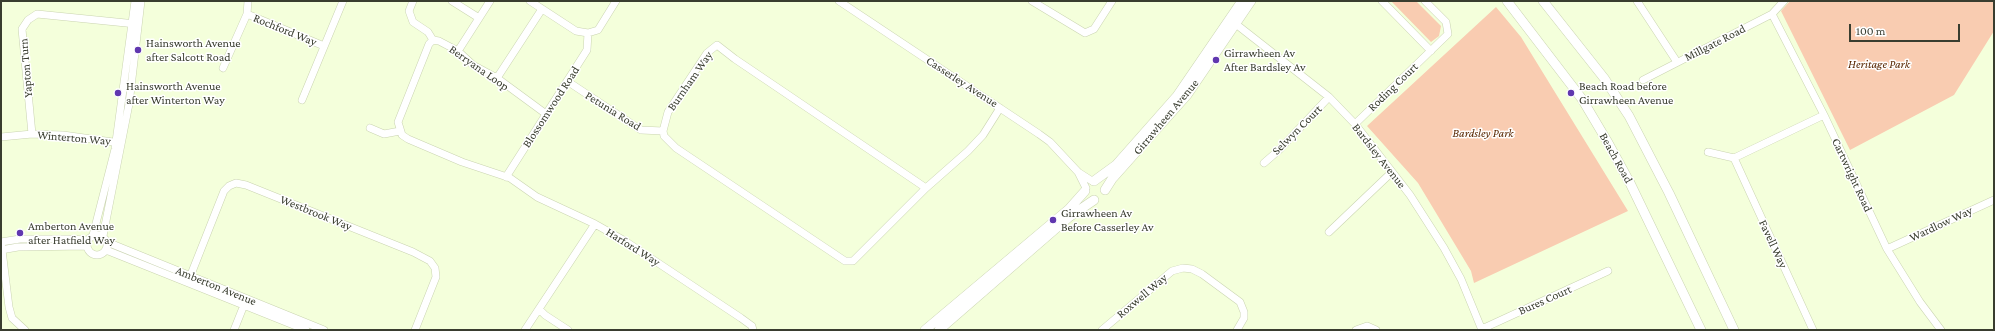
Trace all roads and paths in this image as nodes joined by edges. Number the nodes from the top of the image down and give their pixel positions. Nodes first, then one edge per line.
1 (135, 1) edge
2 (141, 1) edge
3 (248, 1) edge
4 (343, 1) edge
5 (413, 1) edge
6 (452, 1) edge
7 (490, 1) edge
8 (530, 1) edge
9 (616, 1) edge
10 (839, 1) edge
11 (1032, 1) edge
12 (1112, 1) edge
13 (1242, 1) edge
14 (1251, 1) edge
15 (1382, 1) edge
16 (1425, 1) edge
17 (1507, 1) edge
18 (1543, 1) edge
19 (1637, 1) edge
20 (1784, 1) edge
21 (542, 9) junction
22 (246, 14) junction
23 (1772, 14) junction
24 (479, 18) junction
25 (1233, 22) junction
26 (135, 24) junction
27 (588, 33) junction
28 (433, 40) junction
29 (324, 46) junction
30 (458, 50) junction
31 (1431, 51) junction
32 (1678, 62) junction
33 (223, 68) dead end
34 (497, 78) junction
35 (1643, 80) dead end
36 (567, 81) junction
37 (1329, 97) junction
38 (302, 100) dead end
39 (1000, 108) junction
40 (546, 114) junction
41 (1824, 115) junction
42 (1355, 124) junction
43 (370, 128) dead end
44 (400, 131) junction
45 (663, 131) junction
46 (32, 134) junction
47 (1, 137) edge
48 (119, 142) junction
49 (1708, 152) dead end
50 (1734, 158) junction
51 (1264, 163) dead end
52 (1392, 172) junction
53 (506, 177) junction
54 (1089, 185) junction
55 (926, 188) junction
56 (1105, 190) junction
57 (1094, 200) junction
58 (1994, 200) edge
59 (595, 224) junction
60 (1329, 232) dead end
61 (105, 239) junction
62 (89, 240) junction
63 (1, 246) edge
64 (1888, 249) junction
65 (106, 250) junction
66 (1608, 271) dead end
67 (189, 279) junction
68 (245, 302) junction
69 (539, 308) junction
70 (1482, 329) edge
71 (26, 330) edge
72 (234, 330) edge
73 (306, 330) edge
74 (324, 330) edge
75 (415, 330) edge
76 (525, 330) edge
77 (568, 330) edge
78 (753, 330) edge
79 (925, 330) edge
80 (939, 330) edge
81 (1102, 330) edge
82 (1237, 330) edge
83 (1356, 330) edge
84 (1376, 330) edge
85 (1701, 330) edge
86 (1734, 330) edge
87 (1813, 330) edge
88 (1941, 330) edge

1 - 26 street
2 - 26 street
3 - 22 street, Rochford Way
4 - 29 street, Rochford Way
5 - 28 street
6 - 24 street
7 - 24 street
8 - 21 street
9 - 27 street
10 - 39 street, Casserley Avenue
11 - 12 street
13 - 25 main road, Girrawheen Avenue
14 - 25 main road, Girrawheen Avenue
15 - 31 street
16 - 31 street, Roding Court
17 - 85 main road, Beach Road
18 - 86 main road
19 - 32 street
20 - 23 street, Millgate Road
21 - 27 street
21 - 34 street
22 - 29 street, Rochford Way
22 - 33 street, Rochford Way
23 - 32 street, Millgate Road
23 - 41 street, Cartwright Road
24 - 30 street
25 - 37 street, Bardsley Avenue
25 - 54 main road, Girrawheen Avenue
25 - 56 main road, Girrawheen Avenue
26 - 46 street, Yapton Turn
26 - 48 street
27 - 36 street, Blossomwood Road
28 - 30 street, Berryana Loop
28 - 44 street
29 - 38 street, Rochford Way
30 - 34 street, Berryana Loop
31 - 42 street, Roding Court
32 - 35 street, Millgate Road
34 - 40 street, Berryana Loop
36 - 40 street, Blossomwood Road
36 - 45 street, Petunia Road
37 - 42 street, Bardsley Avenue
37 - 51 street, Selwyn Court
39 - 54 street, Casserley Avenue
39 - 55 street
40 - 53 street, Blossomwood Road
41 - 50 street
41 - 64 street, Cartwright Road
42 - 52 street, Bardsley Avenue
43 - 44 street
44 - 53 street
45 - 55 street
45 - 55 street, Burnham Way
46 - 47 street, Winterton Way
46 - 48 street, Winterton Way
48 - 61 street
48 - 62 street
49 - 50 street
50 - 87 street, Favell Way
52 - 60 street
52 - 70 street, Bardsley Avenue
53 - 59 street
54 - 56 main road
54 - 57 main road
54 - 79 main road, Girrawheen Avenue
56 - 57 main road, Girrawheen Avenue
57 - 80 main road, Girrawheen Avenue
58 - 64 street, Wardlow Way
59 - 69 street, Harford Way
59 - 78 street, Harford Way
61 - 62 street, Amberton Avenue
61 - 65 street
61 - 67 street, Amberton Avenue
62 - 63 street
62 - 65 street
63 - 71 street
64 - 88 street, Cartwright Road
65 - 67 street, Amberton Avenue
66 - 70 street, Bures Court
67 - 68 street, Amberton Avenue
67 - 75 street, Westbrook Way
68 - 72 street
68 - 73 street, Amberton Avenue
68 - 74 street, Amberton Avenue
69 - 76 street, Harford Way
69 - 77 street
81 - 82 street, Roxwell Way
83 - 84 street

